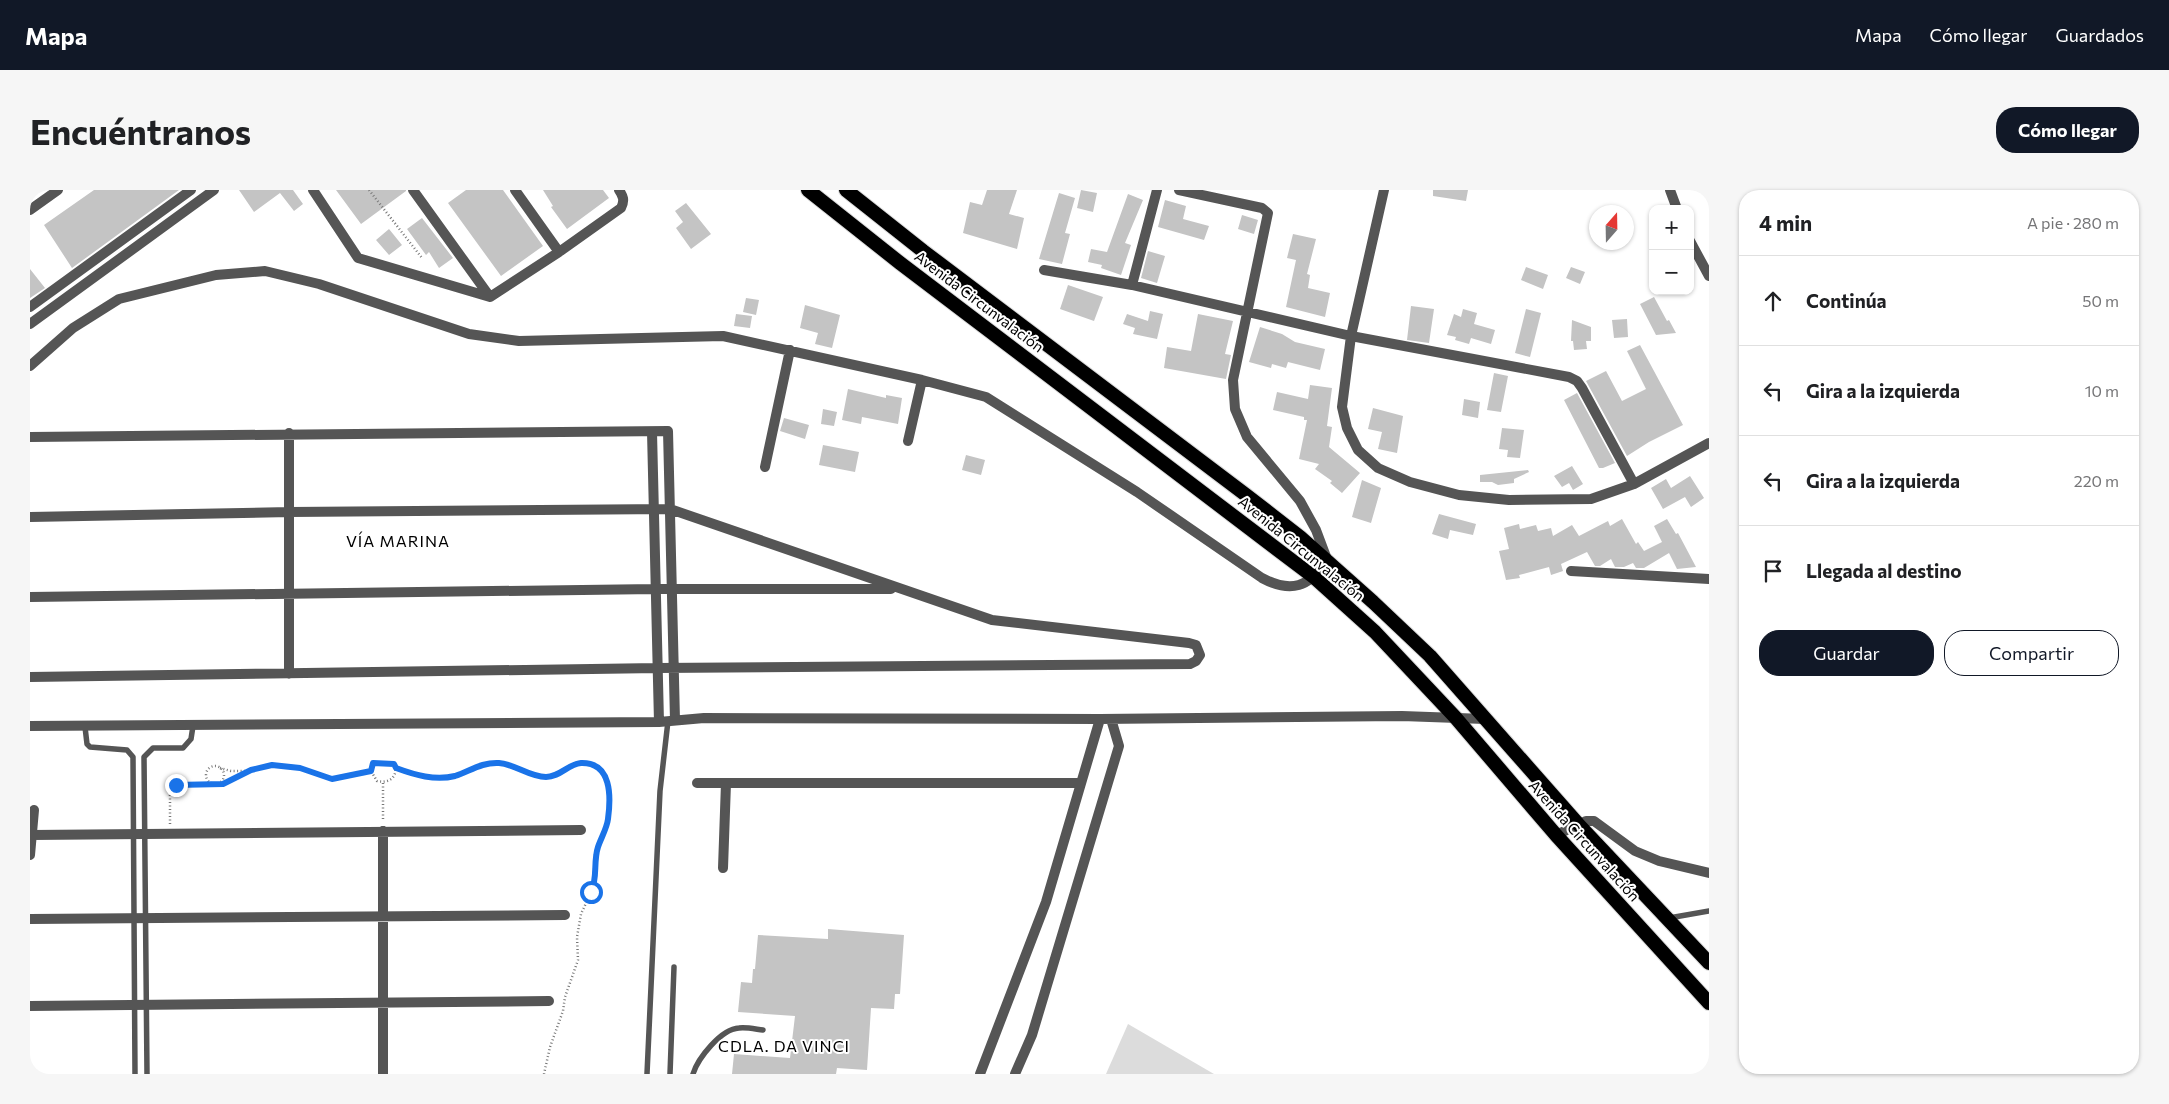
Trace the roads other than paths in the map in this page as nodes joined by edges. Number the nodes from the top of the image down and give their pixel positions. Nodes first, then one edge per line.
1 (58, 190) edge
2 (191, 190) edge
3 (313, 190) edge
4 (413, 190) edge
5 (515, 190) edge
6 (619, 190) edge
7 (808, 190) edge
8 (846, 190) edge
9 (1156, 190) edge
10 (1179, 190) edge
11 (1384, 190) edge
12 (1670, 190) edge
13 (208, 192) edge
14 (1676, 205) edge
15 (30, 210) edge
16 (141, 225) junction
17 (150, 237) junction
18 (1694, 248) edge
19 (559, 252) junction
20 (1044, 270) dead end
21 (1709, 276) edge
22 (64, 282) junction
23 (1132, 285) junction
24 (72, 293) junction
25 (490, 297) junction
26 (30, 307) edge
27 (1248, 314) junction
28 (30, 324) edge
29 (1351, 336) junction
30 (790, 350) junction
31 (30, 366) edge
32 (922, 380) junction
33 (652, 432) junction
34 (289, 433) junction
35 (30, 437) edge
36 (908, 441) dead end
37 (1709, 443) edge
38 (765, 467) dead end
39 (1634, 484) junction
40 (655, 509) junction
41 (670, 509) junction
42 (290, 512) junction
43 (30, 517) edge
44 (1328, 562) junction
45 (1571, 571) dead end
46 (1315, 578) junction
47 (1709, 579) edge
48 (656, 588) junction
49 (672, 589) junction
50 (900, 589) junction
51 (289, 593) junction
52 (30, 597) edge
53 (658, 668) junction
54 (673, 668) junction
55 (289, 674) junction
56 (30, 678) edge
57 (1455, 717) junction
58 (1100, 719) junction
59 (1111, 719) junction
60 (1485, 719) junction
61 (668, 721) junction
62 (30, 726) edge
63 (193, 726) junction
64 (85, 727) junction
65 (697, 783) dead end
66 (726, 783) junction
67 (1081, 784) junction
68 (34, 810) dead end
69 (1578, 824) junction
70 (581, 830) dead end
71 (383, 831) junction
72 (133, 833) junction
73 (145, 833) junction
74 (32, 835) junction
75 (1556, 835) junction
76 (30, 855) edge
77 (723, 868) dead end
78 (1709, 873) edge
79 (1709, 911) edge
80 (566, 915) dead end
81 (381, 918) junction
82 (1667, 918) junction
83 (146, 919) junction
84 (30, 920) edge
85 (134, 920) junction
86 (1709, 963) edge
87 (674, 967) dead end
88 (549, 1001) dead end
89 (383, 1002) junction
90 (1709, 1003) edge
91 (146, 1004) junction
92 (134, 1005) junction
93 (30, 1006) edge
94 (763, 1030) dead end
95 (135, 1074) edge
96 (147, 1074) edge
97 (382, 1074) edge
98 (647, 1074) edge
99 (670, 1074) edge
100 (693, 1074) edge
101 (980, 1074) edge
102 (1015, 1074) edge

1 - 15 street
2 - 16 street
3 - 25 street
4 - 25 street
5 - 19 street
6 - 19 street
7 - 46 highway, Avenida Circunvalación
8 - 44 highway, Avenida Circunvalación
9 - 23 street
10 - 27 street
11 - 29 street
12 - 14 street
13 - 17 street
16 - 17 street
16 - 22 street
17 - 24 street
18 - 21 street
19 - 25 street
20 - 23 street
22 - 24 street
22 - 26 street
23 - 27 street
24 - 28 street
27 - 29 street
27 - 44 street
29 - 39 street
29 - 39 street
30 - 31 street
30 - 32 street
30 - 38 street
32 - 36 street
32 - 46 street
33 - 34 street
33 - 40 street
33 - 41 street
34 - 35 street
34 - 42 street
37 - 39 street
40 - 41 street
40 - 42 street
40 - 48 street
41 - 49 street
41 - 50 street
42 - 43 street
42 - 51 street
44 - 46 street
44 - 60 highway, Avenida Circunvalación
45 - 47 street
46 - 57 highway, Avenida Circunvalación
48 - 49 street
48 - 51 street
48 - 53 street
49 - 50 street
49 - 54 street
50 - 54 street
51 - 52 street
51 - 55 street
53 - 54 street
53 - 55 street
53 - 61 street
54 - 61 street
55 - 56 street
57 - 59 street
57 - 60 street
57 - 75 highway, Avenida Circunvalación
58 - 59 street
58 - 61 street
58 - 67 street
59 - 102 street
60 - 69 highway, Avenida Circunvalación
61 - 63 street
61 - 98 lane
62 - 64 street
63 - 64 street
63 - 73 lane
64 - 72 lane
65 - 66 street
66 - 67 street
66 - 77 street
67 - 101 street
68 - 74 street
69 - 75 street
69 - 78 street
69 - 82 highway, Avenida Circunvalación
70 - 71 street
71 - 73 street
71 - 81 street
72 - 73 street
72 - 74 street
72 - 85 lane
73 - 83 lane
74 - 76 street
75 - 90 highway, Avenida Circunvalación
79 - 82 lane
80 - 81 street
81 - 83 street
81 - 89 street
82 - 86 highway, Avenida Circunvalación
83 - 85 street
83 - 91 lane
84 - 85 street
85 - 92 lane
87 - 99 lane
88 - 89 street
89 - 91 street
89 - 97 street
91 - 92 street
91 - 96 lane
92 - 93 street
92 - 95 lane
94 - 100 lane

